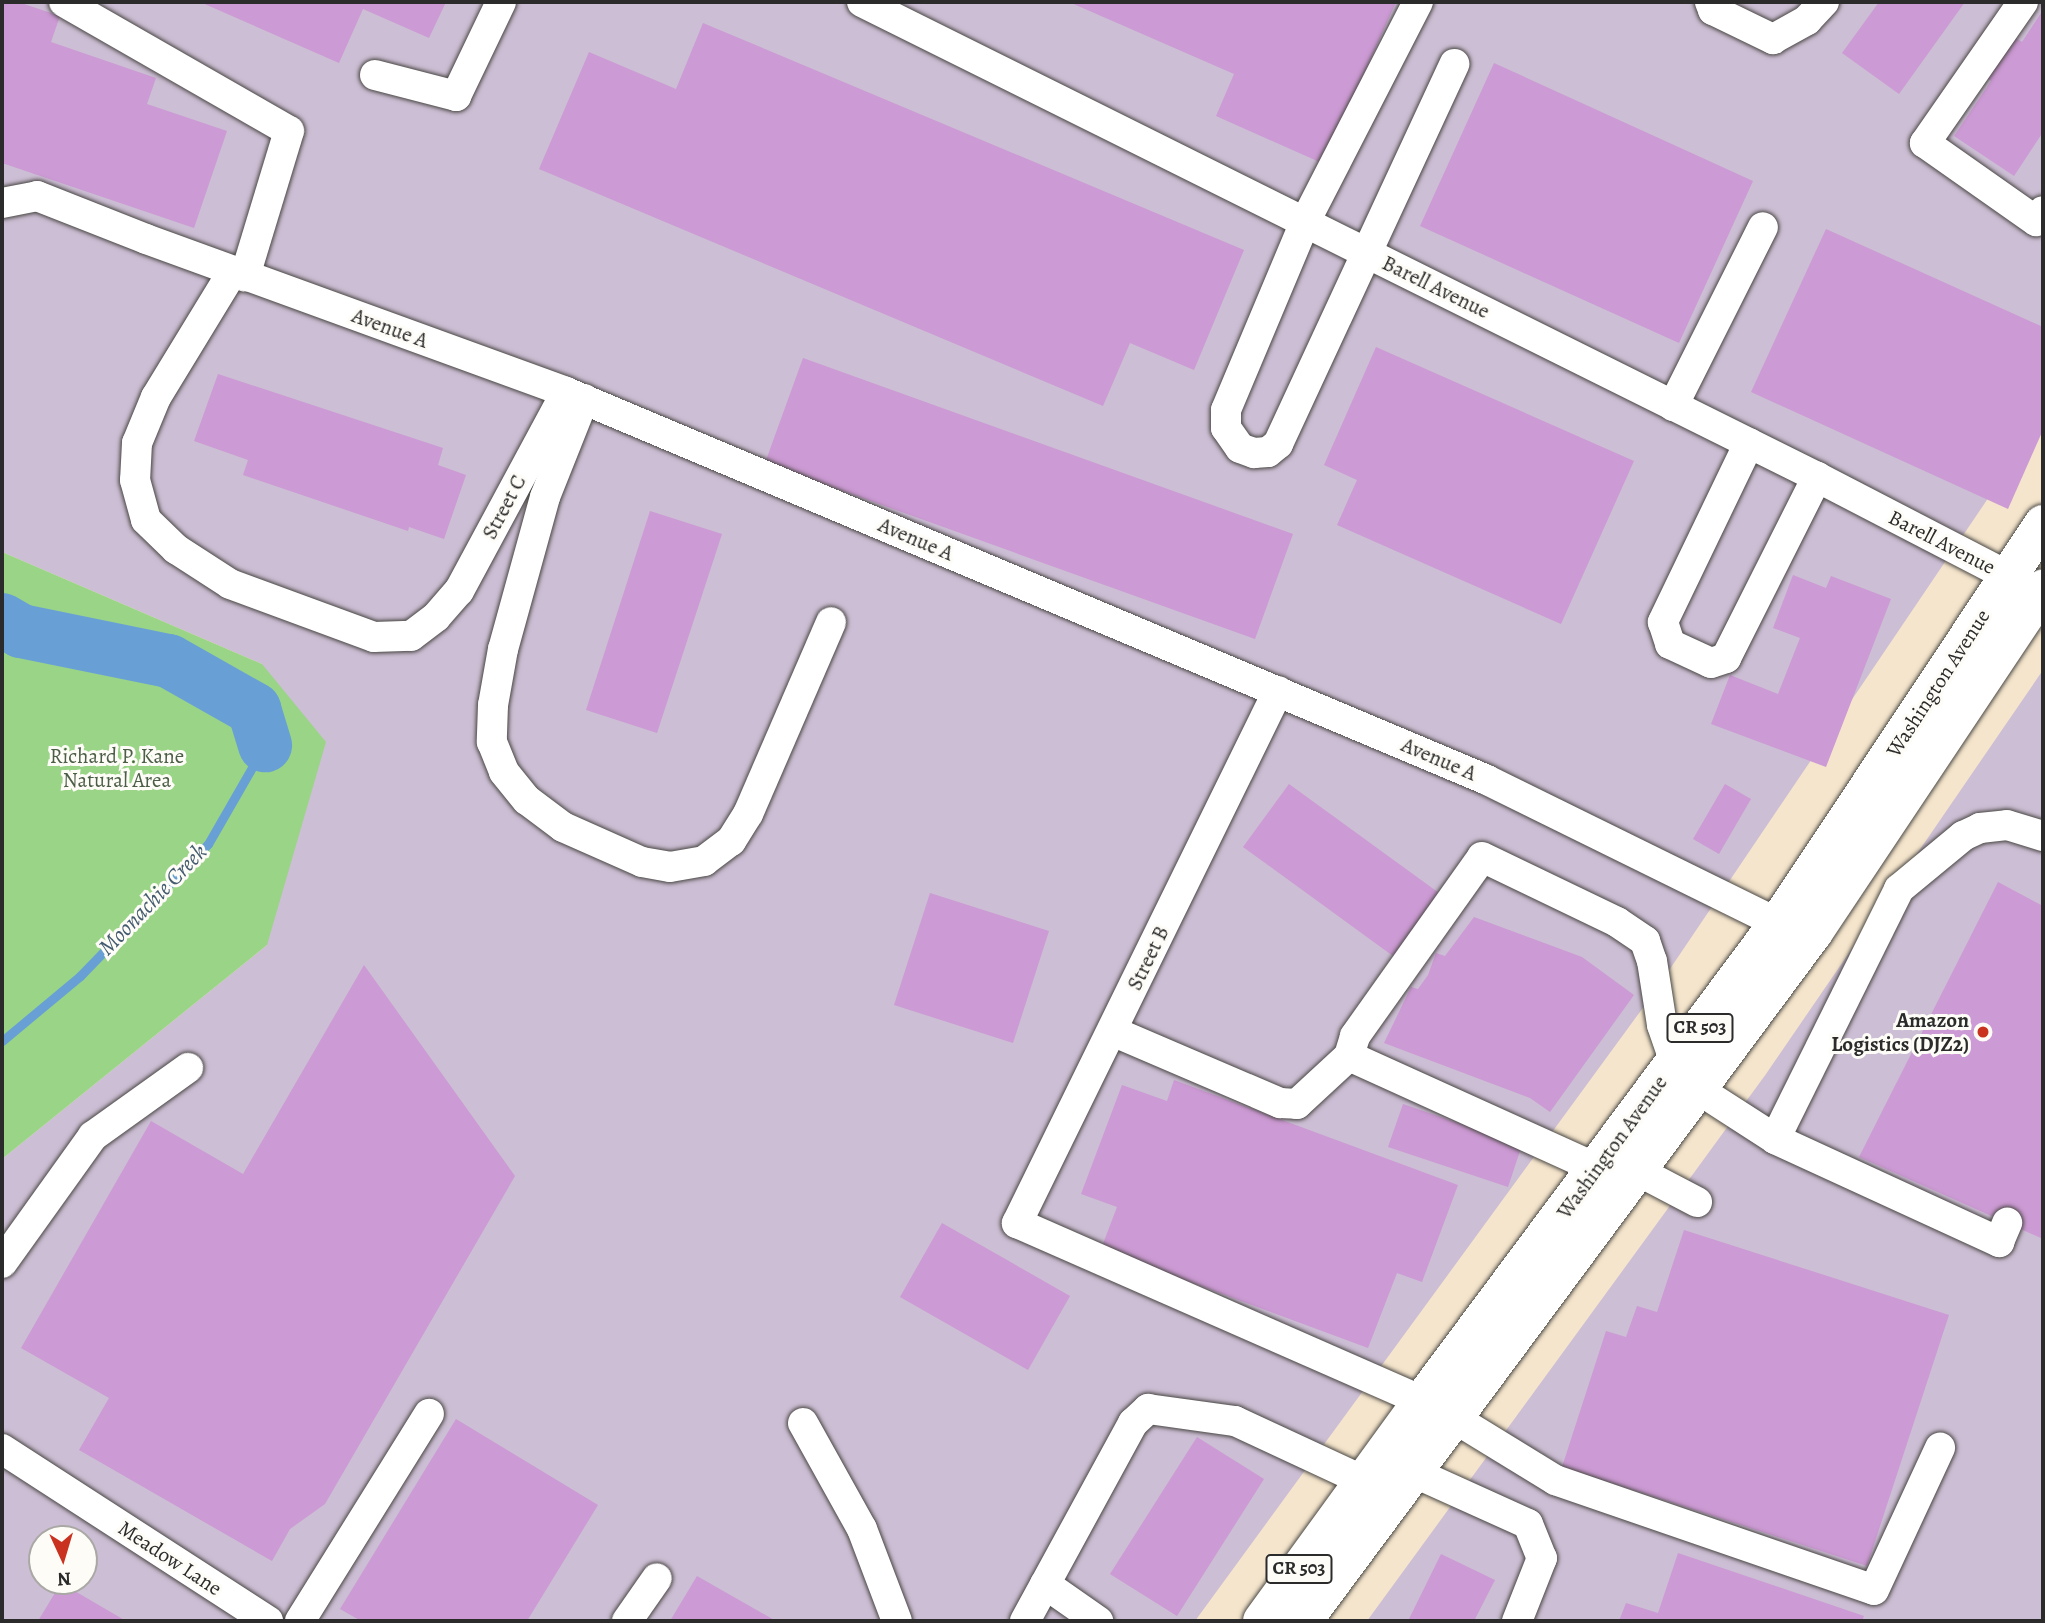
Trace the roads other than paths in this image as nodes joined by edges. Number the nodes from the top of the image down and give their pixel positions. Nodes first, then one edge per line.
1 (64, 2) edge
2 (501, 2) edge
3 (862, 2) edge
4 (1418, 2) edge
5 (1710, 2) edge
6 (1824, 2) edge
7 (2022, 2) edge
8 (1454, 64) dead end
9 (376, 75) dead end
10 (2, 203) edge
11 (2043, 212) edge
12 (1305, 222) junction
13 (1763, 227) dead end
14 (1368, 254) junction
15 (239, 273) junction
16 (575, 395) junction
17 (1673, 405) junction
18 (1749, 443) junction
19 (1817, 477) junction
20 (2043, 524) edge
21 (2033, 589) edge
22 (831, 622) dead end
23 (1278, 691) junction
24 (2043, 835) edge
25 (1778, 923) junction
26 (1112, 1031) junction
27 (1349, 1056) junction
28 (188, 1068) dead end
29 (1686, 1075) junction
30 (1780, 1129) junction
31 (1596, 1168) junction
32 (1636, 1170) junction
33 (1697, 1202) dead end
34 (2007, 1223) dead end
35 (2, 1263) edge
36 (1438, 1409) junction
37 (429, 1414) dead end
38 (803, 1423) dead end
39 (1940, 1447) dead end
40 (2, 1449) edge
41 (1413, 1472) junction
42 (1364, 1481) junction
43 (657, 1578) dead end
44 (1045, 1584) junction
45 (268, 1621) edge
46 (300, 1621) edge
47 (627, 1621) edge
48 (897, 1621) edge
49 (1025, 1621) edge
50 (1098, 1621) edge
51 (1262, 1621) edge
52 (1303, 1621) edge
53 (1517, 1621) edge

1 - 15 street, Street C
2 - 9 street
3 - 12 street, Barell Avenue
4 - 12 street
5 - 6 street
7 - 11 street
8 - 14 street
10 - 15 street, Avenue A
12 - 14 street, Barell Avenue
12 - 14 street
13 - 17 street
14 - 17 street, Barell Avenue
15 - 16 street, Avenue A
15 - 16 street, Street C
16 - 22 street
16 - 23 street, Avenue A
17 - 18 street, Barell Avenue
18 - 19 street, Barell Avenue
18 - 19 street
19 - 21 street, Barell Avenue
20 - 21 main road, Washington Avenue / CR 503
21 - 25 main road, Washington Avenue / CR 503
21 - 29 main road, Washington Avenue / CR 503
23 - 25 street, Avenue A
23 - 26 street, Street B
24 - 30 street
25 - 29 main road, Washington Avenue / CR 503
26 - 27 street
26 - 36 street, Street B
27 - 29 street
27 - 31 street
28 - 35 street
29 - 30 street
29 - 31 main road, Washington Avenue / CR 503
29 - 32 main road, Washington Avenue / CR 503
30 - 34 street
31 - 36 main road, Washington Avenue / CR 503
32 - 33 street
32 - 36 main road, Washington Avenue / CR 503
36 - 39 street
36 - 41 main road, Washington Avenue / CR 503
36 - 42 main road, Washington Avenue / CR 503
37 - 46 street
38 - 48 street
40 - 45 street, Meadow Lane
41 - 52 main road, Washington Avenue / CR 503
41 - 53 street
42 - 44 street
42 - 51 main road, Washington Avenue / CR 503
43 - 47 street
44 - 49 street
44 - 50 street

